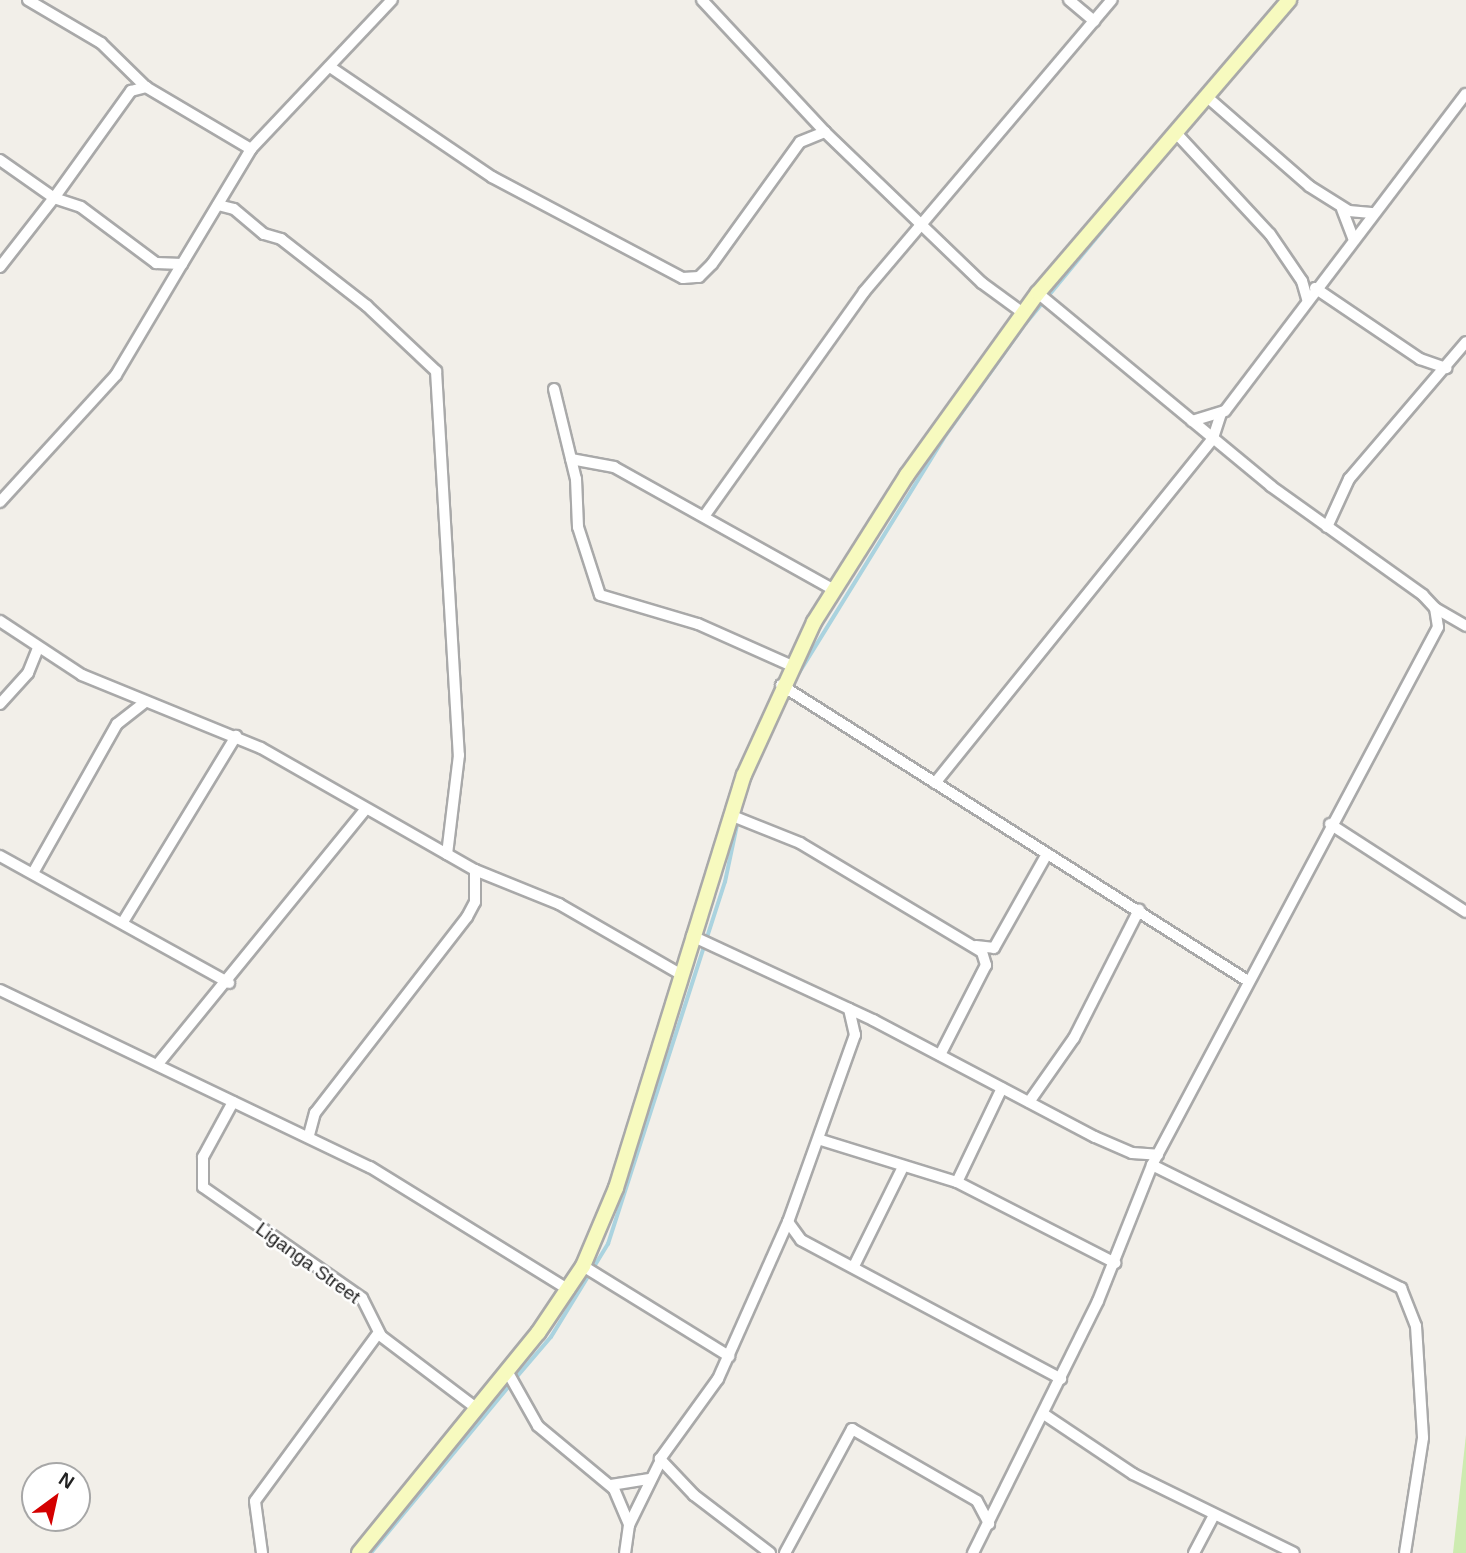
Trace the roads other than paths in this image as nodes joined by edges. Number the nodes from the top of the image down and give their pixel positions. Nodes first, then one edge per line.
1 (28, 0) edge
2 (392, 0) edge
3 (702, 0) edge
4 (1069, 0) edge
5 (1112, 0) edge
6 (1289, 0) edge
7 (1094, 21) junction
8 (330, 67) junction
9 (146, 87) junction
10 (1466, 94) edge
11 (1206, 96) junction
12 (825, 132) junction
13 (1176, 133) junction
14 (251, 149) junction
15 (0, 160) edge
16 (230, 186) junction
17 (54, 198) junction
18 (218, 205) junction
19 (1341, 207) junction
20 (234, 209) junction
21 (1374, 213) junction
22 (921, 220) junction
23 (1353, 238) junction
24 (181, 264) junction
25 (0, 267) edge
26 (1315, 288) junction
27 (1038, 293) junction
28 (1307, 299) junction
29 (1024, 313) junction
30 (1466, 342) edge
31 (1446, 368) junction
32 (554, 389) dead end
33 (1221, 414) junction
34 (1192, 421) junction
35 (1213, 438) junction
36 (571, 459) junction
37 (0, 502) edge
38 (705, 515) junction
39 (1327, 527) junction
40 (834, 590) junction
41 (1435, 608) junction
42 (0, 621) edge
43 (1466, 626) edge
44 (37, 648) junction
45 (790, 665) junction
46 (780, 685) junction
47 (145, 702) junction
48 (0, 704) edge
49 (236, 736) junction
50 (935, 783) junction
51 (366, 809) junction
52 (730, 815) junction
53 (1330, 824) junction
54 (1047, 854) junction
55 (447, 855) junction
56 (0, 856) edge
57 (475, 870) junction
58 (33, 873) junction
59 (1139, 910) junction
60 (1466, 912) edge
61 (123, 922) junction
62 (692, 936) junction
63 (974, 945) junction
64 (995, 948) junction
65 (988, 961) junction
66 (680, 974) junction
67 (1248, 981) junction
68 (229, 983) junction
69 (0, 990) edge
70 (849, 1009) junction
71 (873, 1020) junction
72 (855, 1035) junction
73 (940, 1055) junction
74 (157, 1065) junction
75 (1002, 1088) junction
76 (233, 1102) junction
77 (1029, 1102) junction
78 (309, 1135) junction
79 (821, 1140) junction
80 (1155, 1160) junction
81 (901, 1169) junction
82 (957, 1182) junction
83 (788, 1222) junction
84 (1115, 1264) junction
85 (583, 1266) junction
86 (854, 1266) junction
87 (569, 1290) junction
88 (377, 1335) dead end
89 (729, 1356) junction
90 (507, 1371) junction
91 (1061, 1379) junction
92 (475, 1407) junction
93 (1045, 1415) junction
94 (659, 1464) junction
95 (650, 1479) junction
96 (611, 1485) junction
97 (1214, 1515) junction
98 (989, 1524) junction
99 (629, 1525) junction
100 (262, 1553) edge
101 (359, 1553) edge
102 (625, 1553) edge
103 (770, 1553) edge
104 (785, 1553) edge
105 (973, 1553) edge
106 (1194, 1553) edge
107 (1294, 1553) edge
108 (1405, 1553) edge

1 - 9 street
2 - 8 street
3 - 12 street
4 - 7 street
5 - 7 street
6 - 11 main road
7 - 22 street
8 - 12 street
8 - 14 street
9 - 14 street
9 - 17 street
10 - 21 street
11 - 13 main road
11 - 19 street
12 - 22 street
13 - 27 main road
13 - 28 street
14 - 16 street
15 - 17 street
16 - 18 street
16 - 20 street
17 - 24 street
17 - 25 street
18 - 20 street
18 - 24 street
19 - 21 street
19 - 23 street
20 - 55 street
21 - 23 street
22 - 29 street
22 - 38 street
23 - 26 street
24 - 37 street
26 - 28 street
26 - 31 street
27 - 29 main road
27 - 34 street
28 - 33 street
29 - 40 main road
30 - 31 street
31 - 39 street
32 - 36 street
33 - 34 street
33 - 35 street
34 - 35 street
35 - 39 street
35 - 50 street
36 - 38 street
36 - 45 street
38 - 40 street
39 - 41 street
40 - 45 main road
41 - 43 street
41 - 53 street
42 - 44 street
44 - 47 street
44 - 48 street
45 - 46 main road
46 - 50 street
46 - 52 main road
47 - 49 street
47 - 58 street
49 - 51 street
49 - 61 street
50 - 54 street
51 - 55 street
51 - 68 street
52 - 62 main road
52 - 63 street
53 - 60 street
53 - 67 street
54 - 59 street
54 - 64 street
55 - 57 street
56 - 58 street
57 - 66 street
57 - 78 street
58 - 61 street
59 - 67 street
59 - 77 street
61 - 68 street
62 - 66 main road
62 - 70 street
63 - 64 street
63 - 65 street
64 - 65 street
65 - 73 street
66 - 85 main road
67 - 80 street
68 - 74 street
69 - 74 street
70 - 71 street
70 - 72 street
71 - 72 street
71 - 73 street
72 - 79 street
73 - 75 street
74 - 76 street
75 - 77 street
75 - 82 street
76 - 78 street
76 - 92 street, Liganga Street
77 - 80 street
78 - 87 street
79 - 81 street
79 - 83 street
80 - 84 street
80 - 108 street
81 - 82 street
81 - 86 street
82 - 84 street
83 - 86 street
83 - 89 street
84 - 91 street
85 - 87 main road
85 - 89 street
86 - 91 street
87 - 90 main road
88 - 100 street
89 - 94 street
90 - 92 main road
90 - 96 street
91 - 93 street
92 - 101 main road
93 - 97 street
93 - 98 street
94 - 95 street
94 - 103 street
95 - 96 street
95 - 99 street
96 - 99 street
97 - 106 street
97 - 107 street
98 - 104 street
98 - 105 street
99 - 102 street

